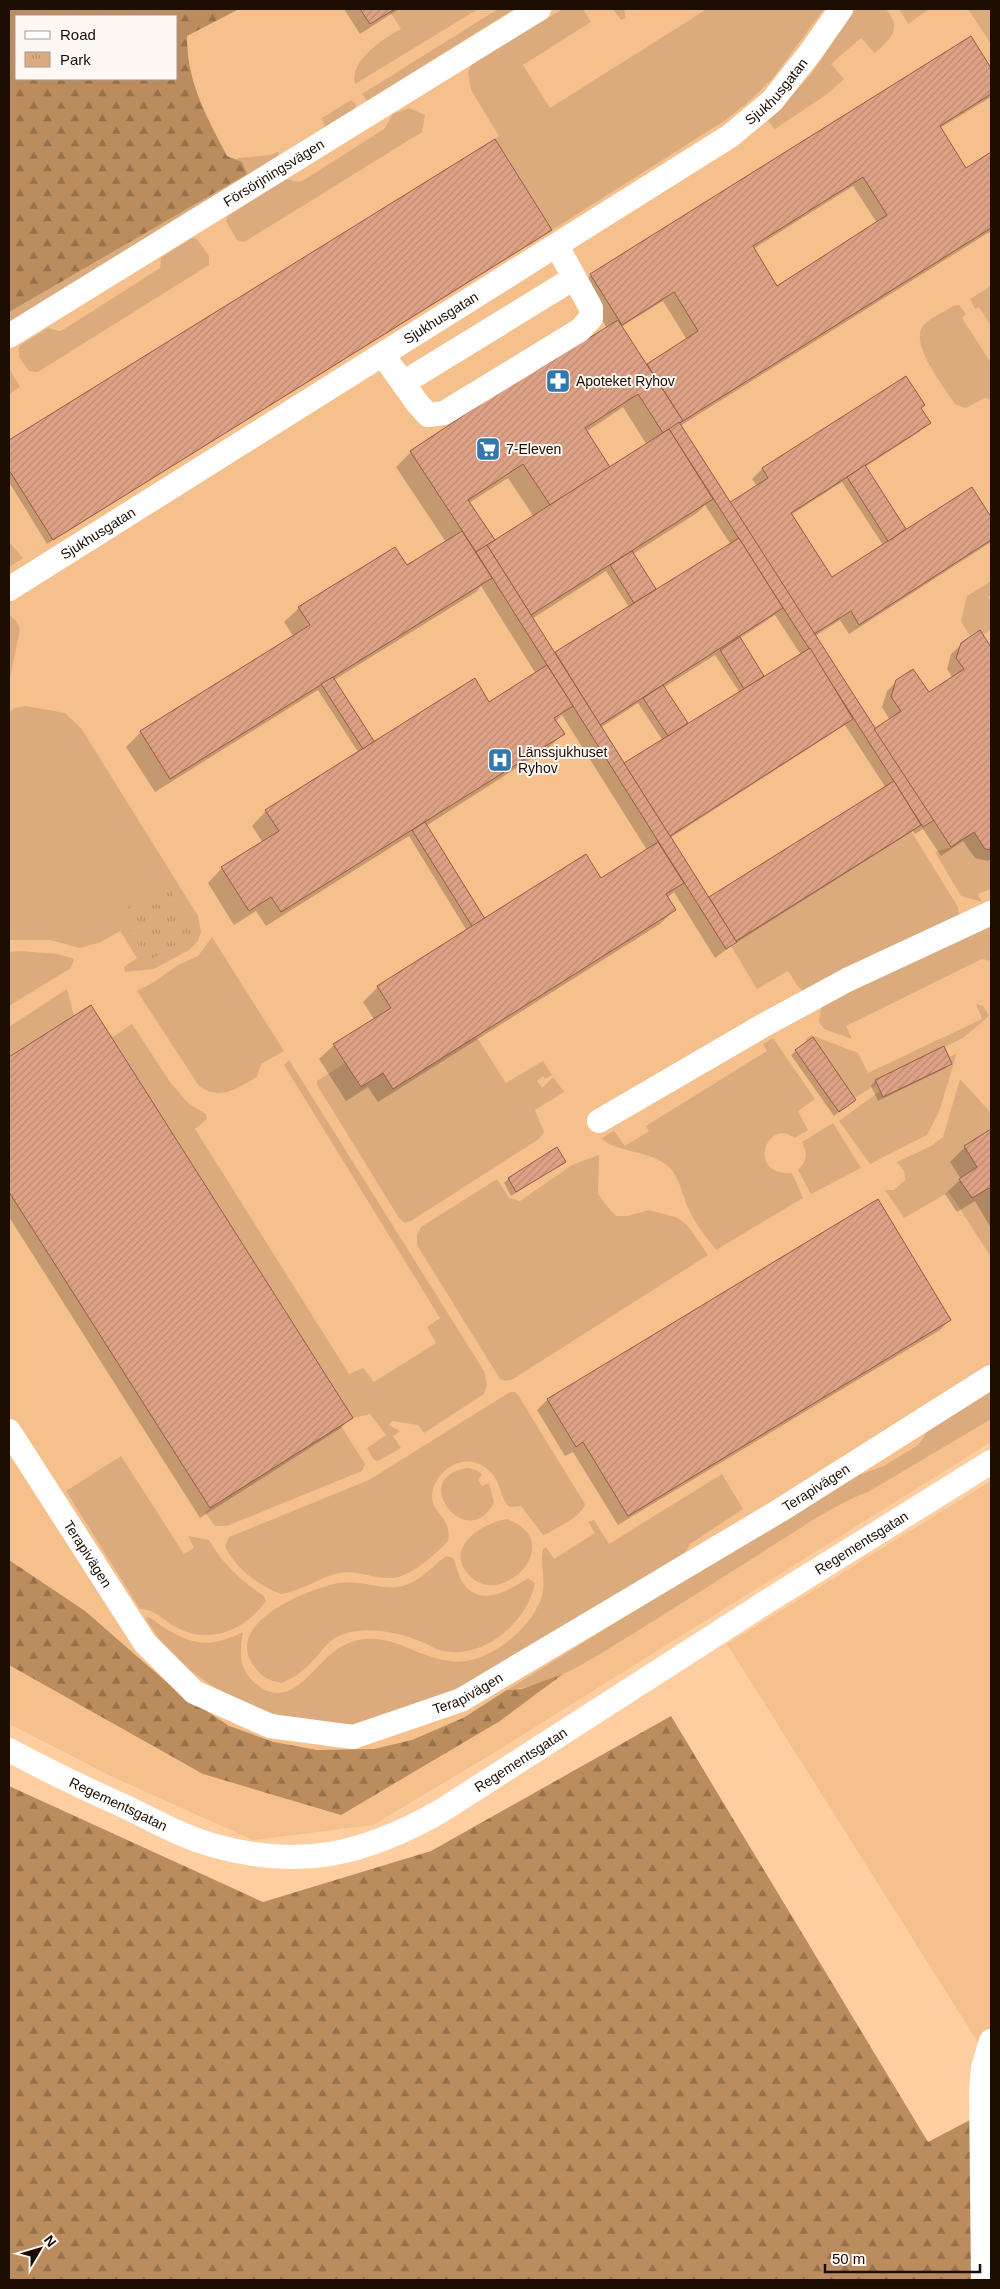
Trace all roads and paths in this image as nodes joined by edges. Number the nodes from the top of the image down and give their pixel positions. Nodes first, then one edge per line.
1 (539, 9) edge
2 (841, 9) edge
3 (557, 246) junction
4 (574, 278) junction
5 (9, 336) edge
6 (383, 355) junction
7 (403, 383) junction
8 (9, 588) edge
9 (991, 912) edge
10 (599, 1121) dead end
11 (991, 1377) edge
12 (9, 1431) edge
13 (991, 1462) edge
14 (9, 1750) edge
15 (991, 2041) edge
16 (983, 2280) edge

1 - 5 street, Försörjningsvägen
2 - 3 street, Sjukhusgatan
3 - 4 street
3 - 6 street, Sjukhusgatan
4 - 7 street
4 - 7 street
6 - 7 street
6 - 8 street, Sjukhusgatan
9 - 10 street
11 - 12 street, Terapivägen
13 - 14 street, Regementsgatan
15 - 16 street

